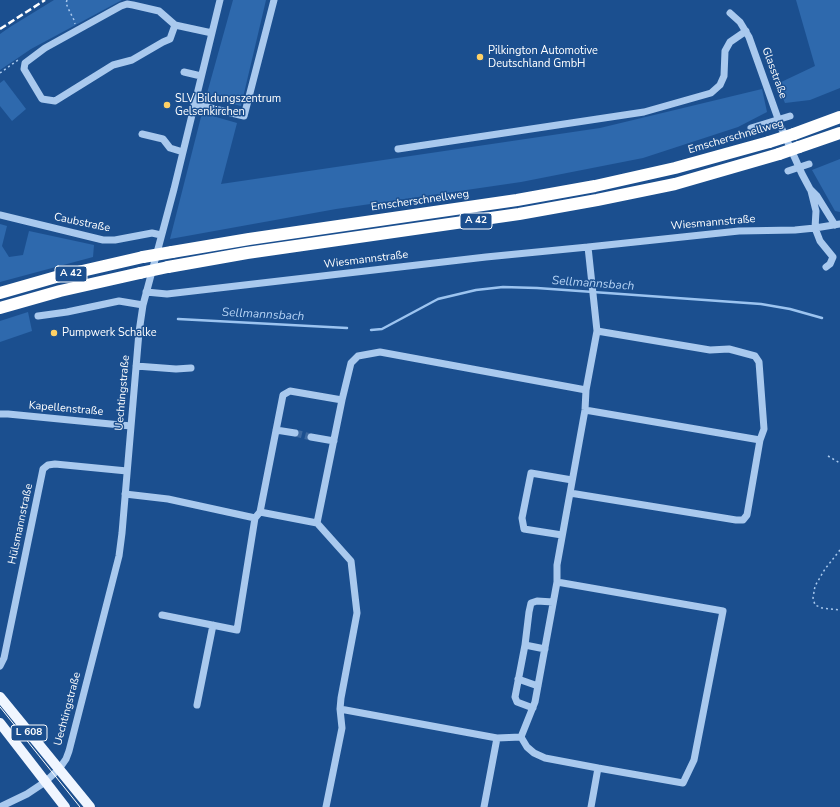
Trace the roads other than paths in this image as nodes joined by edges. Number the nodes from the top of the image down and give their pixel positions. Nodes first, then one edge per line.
1 (220, 0) edge
2 (274, 0) edge
3 (730, 13) dead end
4 (175, 25) junction
5 (746, 31) junction
6 (212, 33) junction
7 (184, 72) dead end
8 (201, 76) junction
9 (194, 104) junction
10 (790, 116) dead end
11 (840, 117) edge
12 (751, 128) dead end
13 (840, 133) edge
14 (142, 134) dead end
15 (398, 149) dead end
16 (183, 152) junction
17 (809, 164) dead end
18 (788, 171) dead end
19 (810, 189) junction
20 (0, 215) edge
21 (837, 225) edge
22 (815, 228) junction
23 (161, 235) junction
24 (588, 248) junction
25 (826, 266) dead end
26 (146, 292) junction
27 (0, 293) edge
28 (143, 305) junction
29 (0, 308) edge
30 (38, 316) dead end
31 (597, 331) junction
32 (136, 366) junction
33 (191, 368) dead end
34 (586, 390) junction
35 (342, 400) junction
36 (585, 410) junction
37 (0, 414) edge
38 (131, 426) junction
39 (276, 430) junction
40 (295, 433) tunnel mouth
41 (311, 437) tunnel mouth
42 (760, 440) junction
43 (334, 441) junction
44 (127, 471) junction
45 (572, 480) junction
46 (570, 493) junction
47 (126, 494) junction
48 (257, 515) junction
49 (317, 523) junction
50 (562, 535) junction
51 (557, 582) junction
52 (553, 602) junction
53 (162, 615) dead end
54 (213, 625) junction
55 (524, 645) junction
56 (545, 649) junction
57 (0, 666) edge
58 (518, 679) junction
59 (538, 686) junction
60 (0, 697) edge
61 (197, 705) dead end
62 (340, 708) junction
63 (533, 708) junction
64 (0, 723) edge
65 (521, 737) junction
66 (497, 738) junction
67 (598, 768) junction
68 (60, 769) junction
69 (45, 782) junction
70 (3, 806) edge
71 (65, 807) edge
72 (90, 807) edge
73 (326, 807) edge
74 (484, 807) edge
75 (591, 807) edge

1 - 6 street, Uechtingstraße
2 - 9 street
3 - 5 street, Glasstraße
4 - 4 street
4 - 6 street
5 - 15 street
5 - 19 street, Glasstraße
6 - 8 street, Uechtingstraße
7 - 8 street
8 - 9 street, Uechtingstraße
9 - 16 street, Uechtingstraße
10 - 12 street, bridge
11 - 27 highway, Emscherschnellweg / A 42, bridge
13 - 29 highway, A 42, bridge
14 - 16 street
16 - 23 street, Uechtingstraße
17 - 18 street, bridge
19 - 21 street, Glasstraße
19 - 22 street, Glasstraße
20 - 23 street, Caubstraße
21 - 22 street, Wiesmannstraße
22 - 24 street, Wiesmannstraße
22 - 25 street
23 - 26 street, Uechtingstraße
24 - 26 street, Wiesmannstraße
24 - 31 street
26 - 28 street, Uechtingstraße
28 - 30 street
28 - 32 street, Uechtingstraße
31 - 34 street
31 - 42 street
32 - 33 street
32 - 38 street, Uechtingstraße
34 - 35 street
34 - 36 street
35 - 39 street
35 - 43 street
36 - 42 street
36 - 45 street
37 - 38 street, Kapellenstraße
38 - 44 street, Uechtingstraße
39 - 40 street
39 - 48 street
41 - 43 street
42 - 46 street
43 - 49 street
44 - 47 street, Uechtingstraße
44 - 57 street, Hülsmannstraße
45 - 46 street
45 - 50 street
46 - 50 street
47 - 48 street
47 - 68 street, Uechtingstraße
48 - 49 street
48 - 54 street
49 - 62 street
50 - 51 street
51 - 52 street
51 - 67 street
52 - 55 street
52 - 56 street
53 - 54 street
54 - 61 street
55 - 56 street
55 - 58 street
56 - 59 street
58 - 59 street
58 - 63 street
59 - 63 street
60 - 68 main road, L 608
62 - 66 street
62 - 73 street
63 - 65 street
64 - 69 main road, L 608
65 - 66 street
65 - 67 street
66 - 74 street
67 - 75 street
68 - 69 street, Uechtingstraße
68 - 72 main road, L 608
69 - 70 street, Uechtingstraße
69 - 71 main road, L 608

